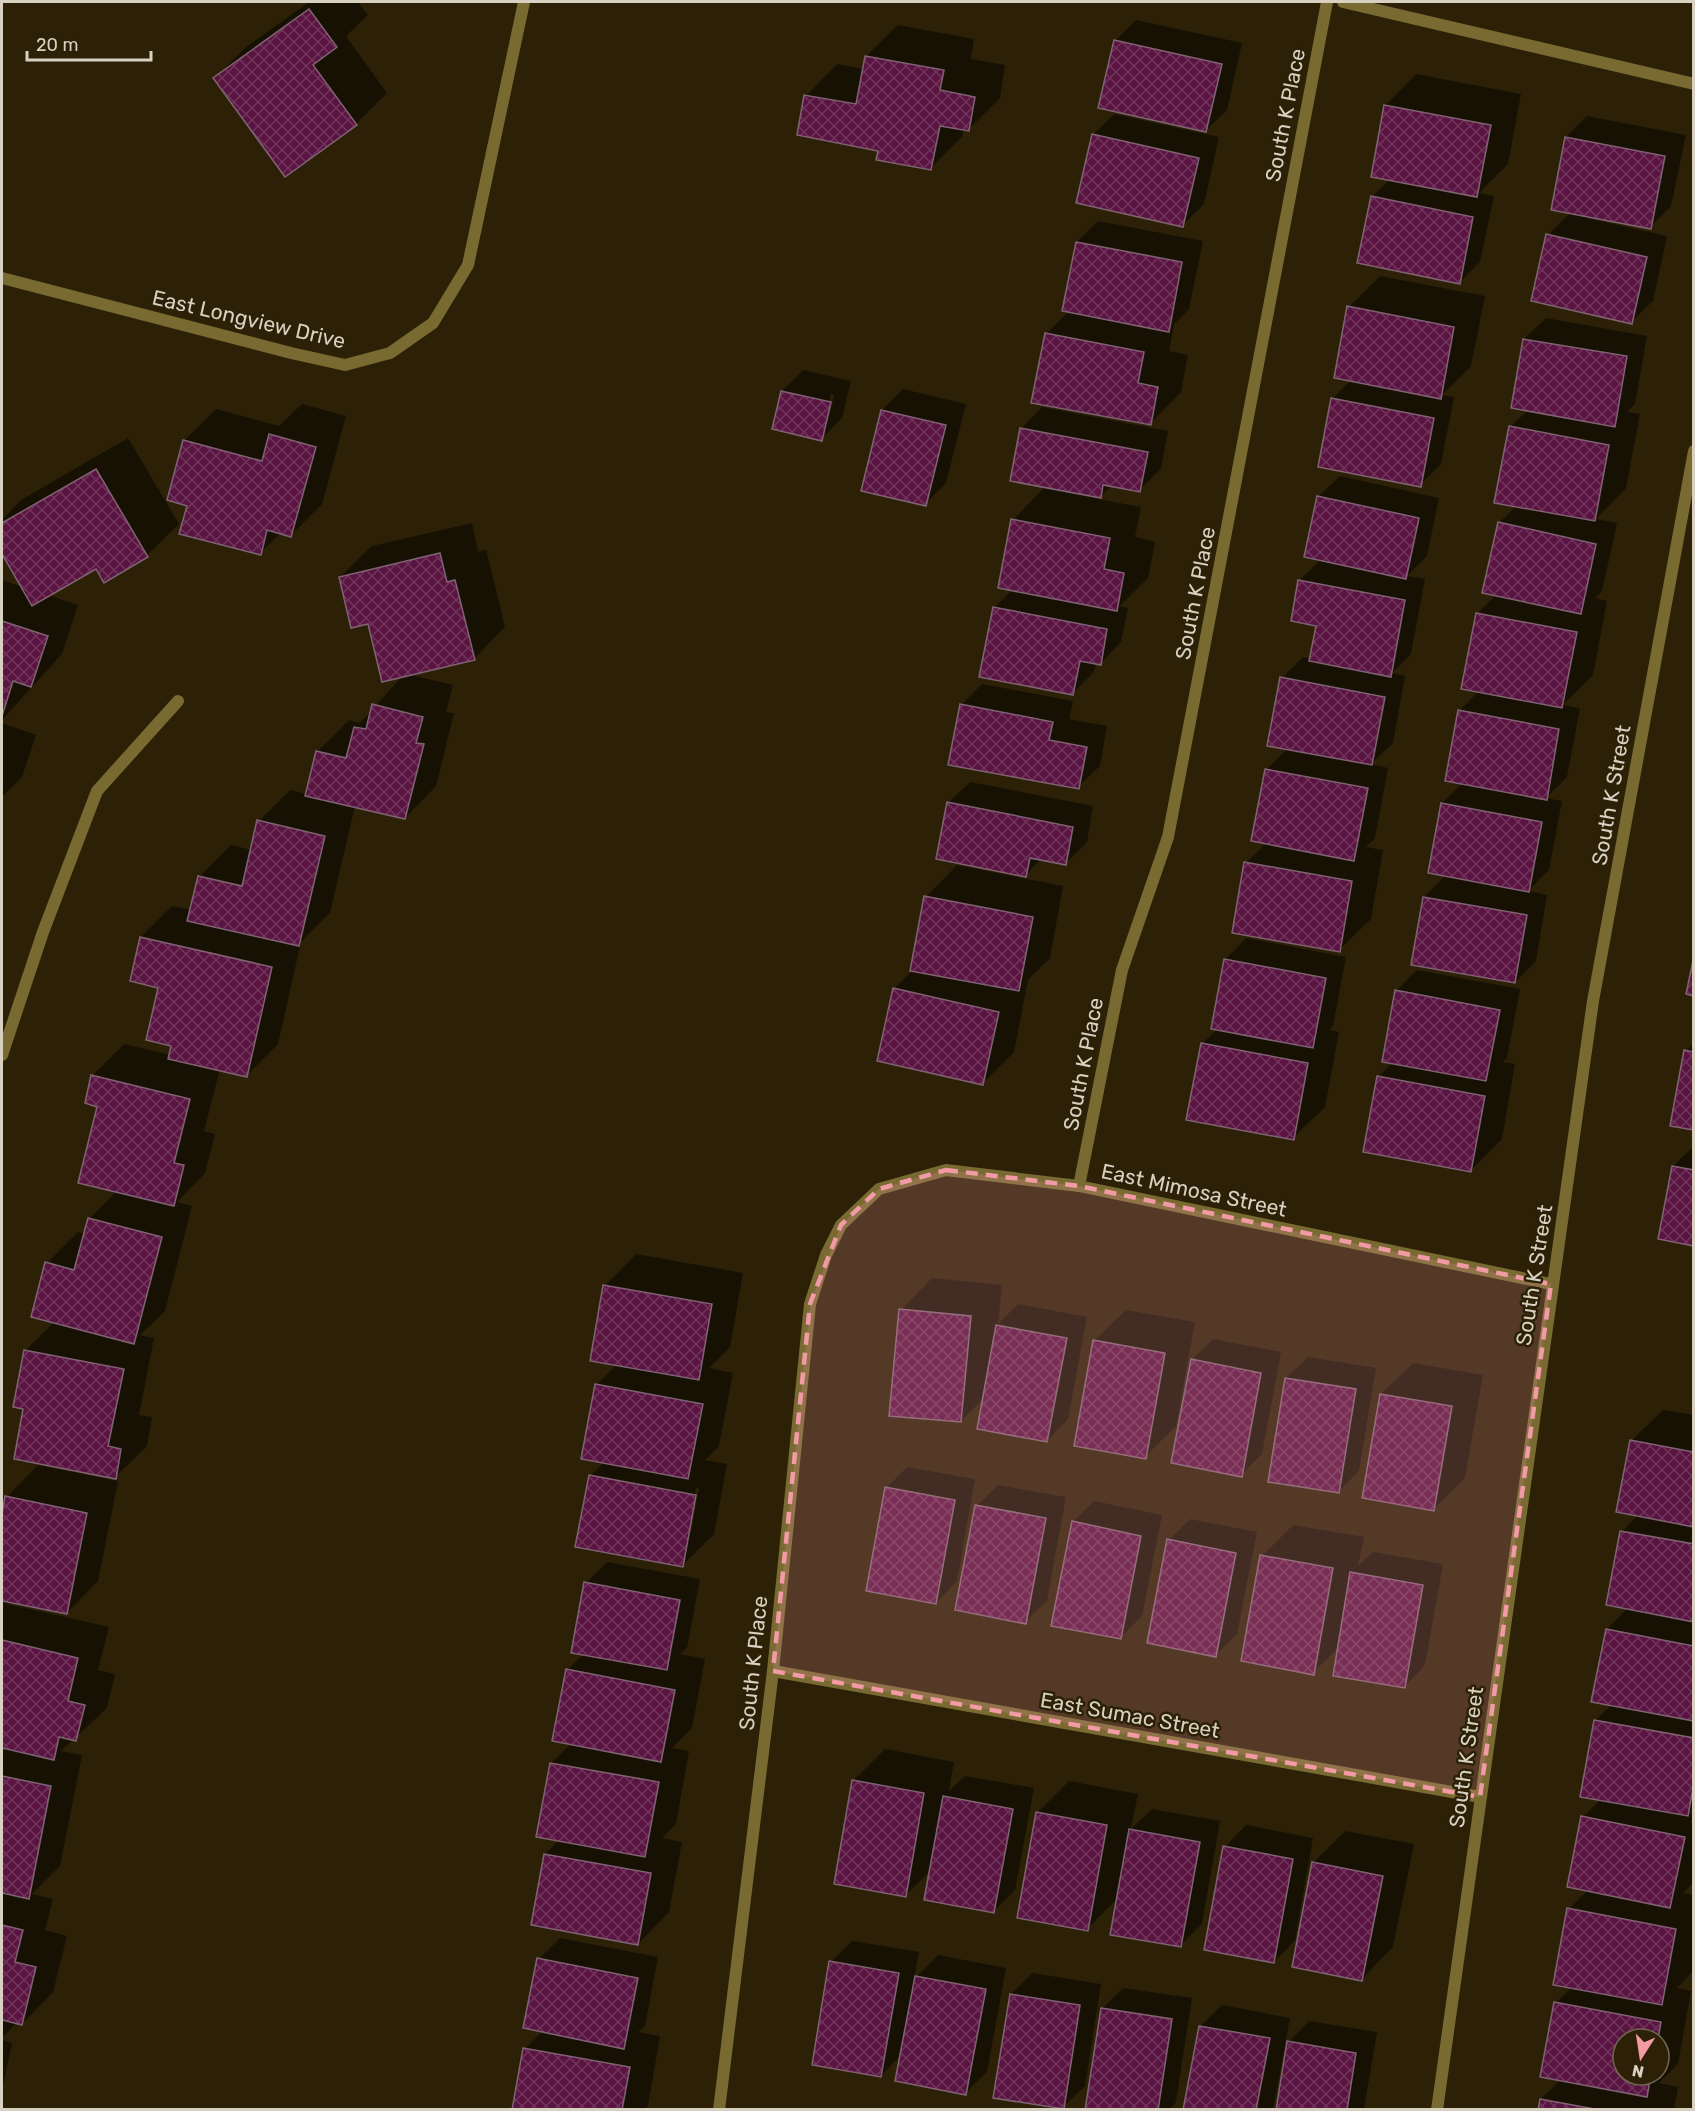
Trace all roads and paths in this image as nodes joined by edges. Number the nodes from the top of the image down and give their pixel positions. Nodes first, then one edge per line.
1 (525, 2) edge
2 (1327, 2) edge
3 (1343, 2) edge
4 (1694, 84) edge
5 (2, 278) edge
6 (1694, 451) edge
7 (178, 701) dead end
8 (2, 1055) edge
9 (1079, 1186) junction
10 (841, 1225) joint
11 (1551, 1284) junction
12 (773, 1671) junction
13 (1480, 1797) junction
14 (719, 2109) edge
15 (1437, 2109) edge

1 - 5 street, East Longview Drive
2 - 9 street, South K Place
3 - 4 street
6 - 11 street, South K Street
7 - 8 street
9 - 10 street, East Mimosa Street
9 - 11 street, East Mimosa Street
10 - 12 street, South K Place
11 - 13 street, South K Street
12 - 13 street, East Sumac Street
12 - 14 street, South K Place
13 - 15 street, South K Street

